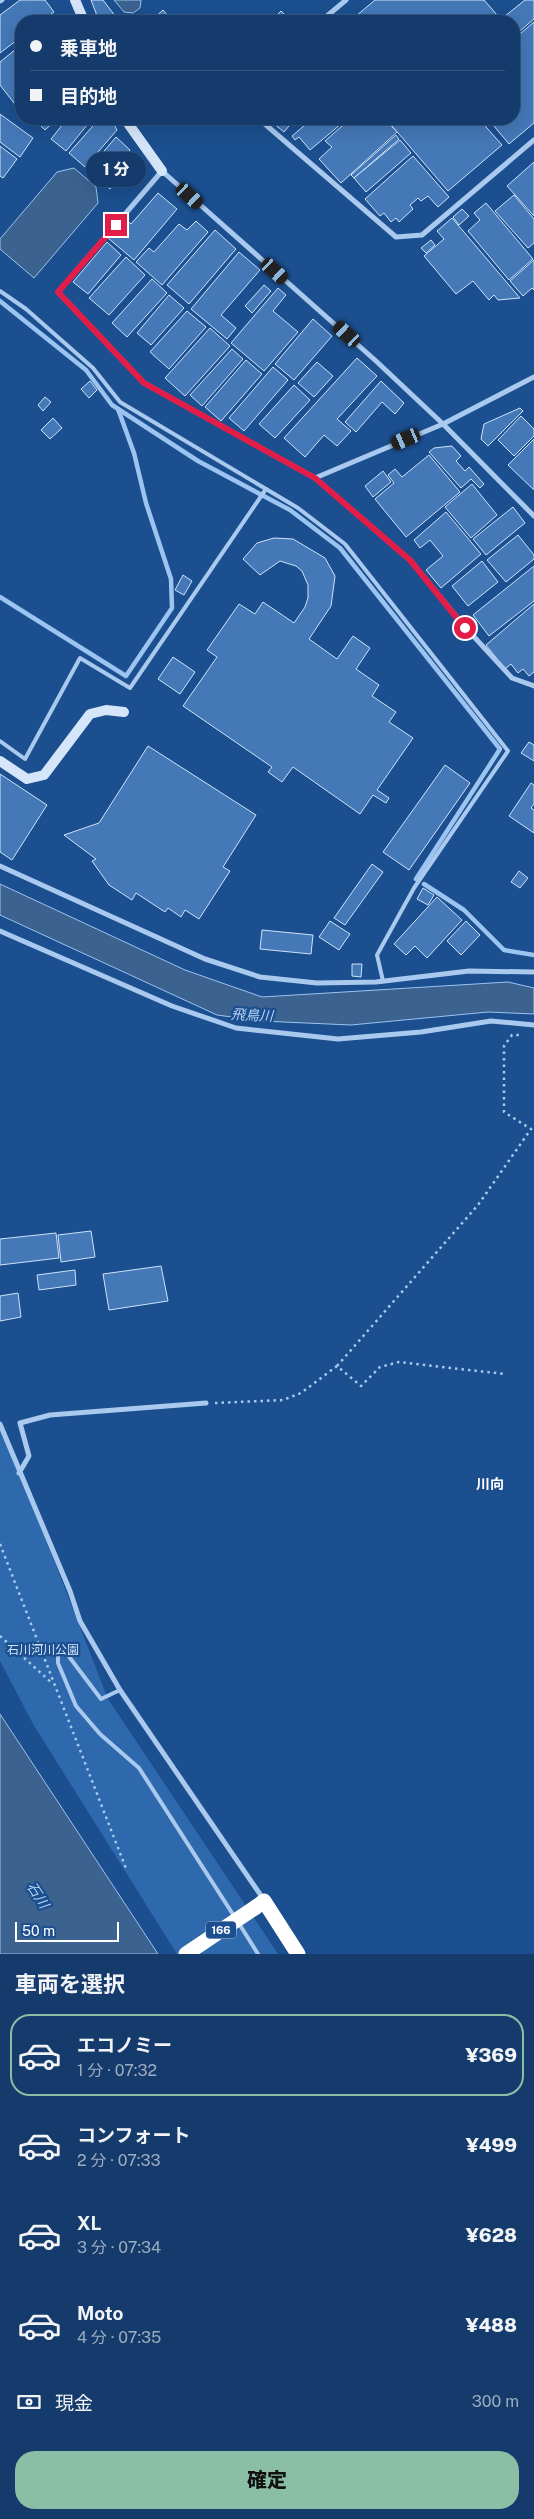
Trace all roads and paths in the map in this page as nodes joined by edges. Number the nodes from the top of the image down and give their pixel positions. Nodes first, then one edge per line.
1 (75, 0) edge
2 (346, 0) edge
3 (81, 15) edge
4 (328, 15) edge
5 (129, 125) edge
6 (265, 125) edge
7 (534, 140) edge
8 (162, 171) junction
9 (0, 291) edge
10 (534, 377) edge
11 (443, 424) junction
12 (315, 478) junction
13 (266, 489) junction
14 (534, 516) edge
15 (534, 686) edge
16 (124, 712) dead end
17 (0, 742) edge
18 (0, 761) edge
19 (0, 866) edge
20 (0, 931) edge
21 (534, 972) edge
22 (383, 981) junction
23 (534, 1025) edge
24 (527, 1034) dead end
25 (336, 1366) junction
26 (504, 1374) dead end
27 (206, 1403) joint
28 (0, 1424) edge
29 (19, 1474) junction
30 (0, 1544) edge
31 (0, 1636) edge
32 (55, 1686) junction
33 (120, 1690) junction
34 (73, 1698) junction
35 (127, 1871) dead end
36 (260, 1904) junction
37 (186, 1954) edge
38 (258, 1954) edge
39 (298, 1954) edge

1 - 3 street
2 - 4 street
5 - 8 street
6 - 7 street
8 - 11 street
8 - 12 street
9 - 13 lane
10 - 11 street
11 - 12 street
11 - 14 street
12 - 15 street
13 - 17 lane
13 - 22 lane
16 - 18 street
19 - 22 street
20 - 23 street
21 - 22 street
24 - 25 path
25 - 26 path
25 - 27 path
27 - 29 street
28 - 29 street
29 - 33 street
30 - 32 path
31 - 32 path
32 - 34 path
32 - 35 path
33 - 34 lane
33 - 36 street
34 - 38 lane
36 - 37 highway, 166, bridge
36 - 39 highway

